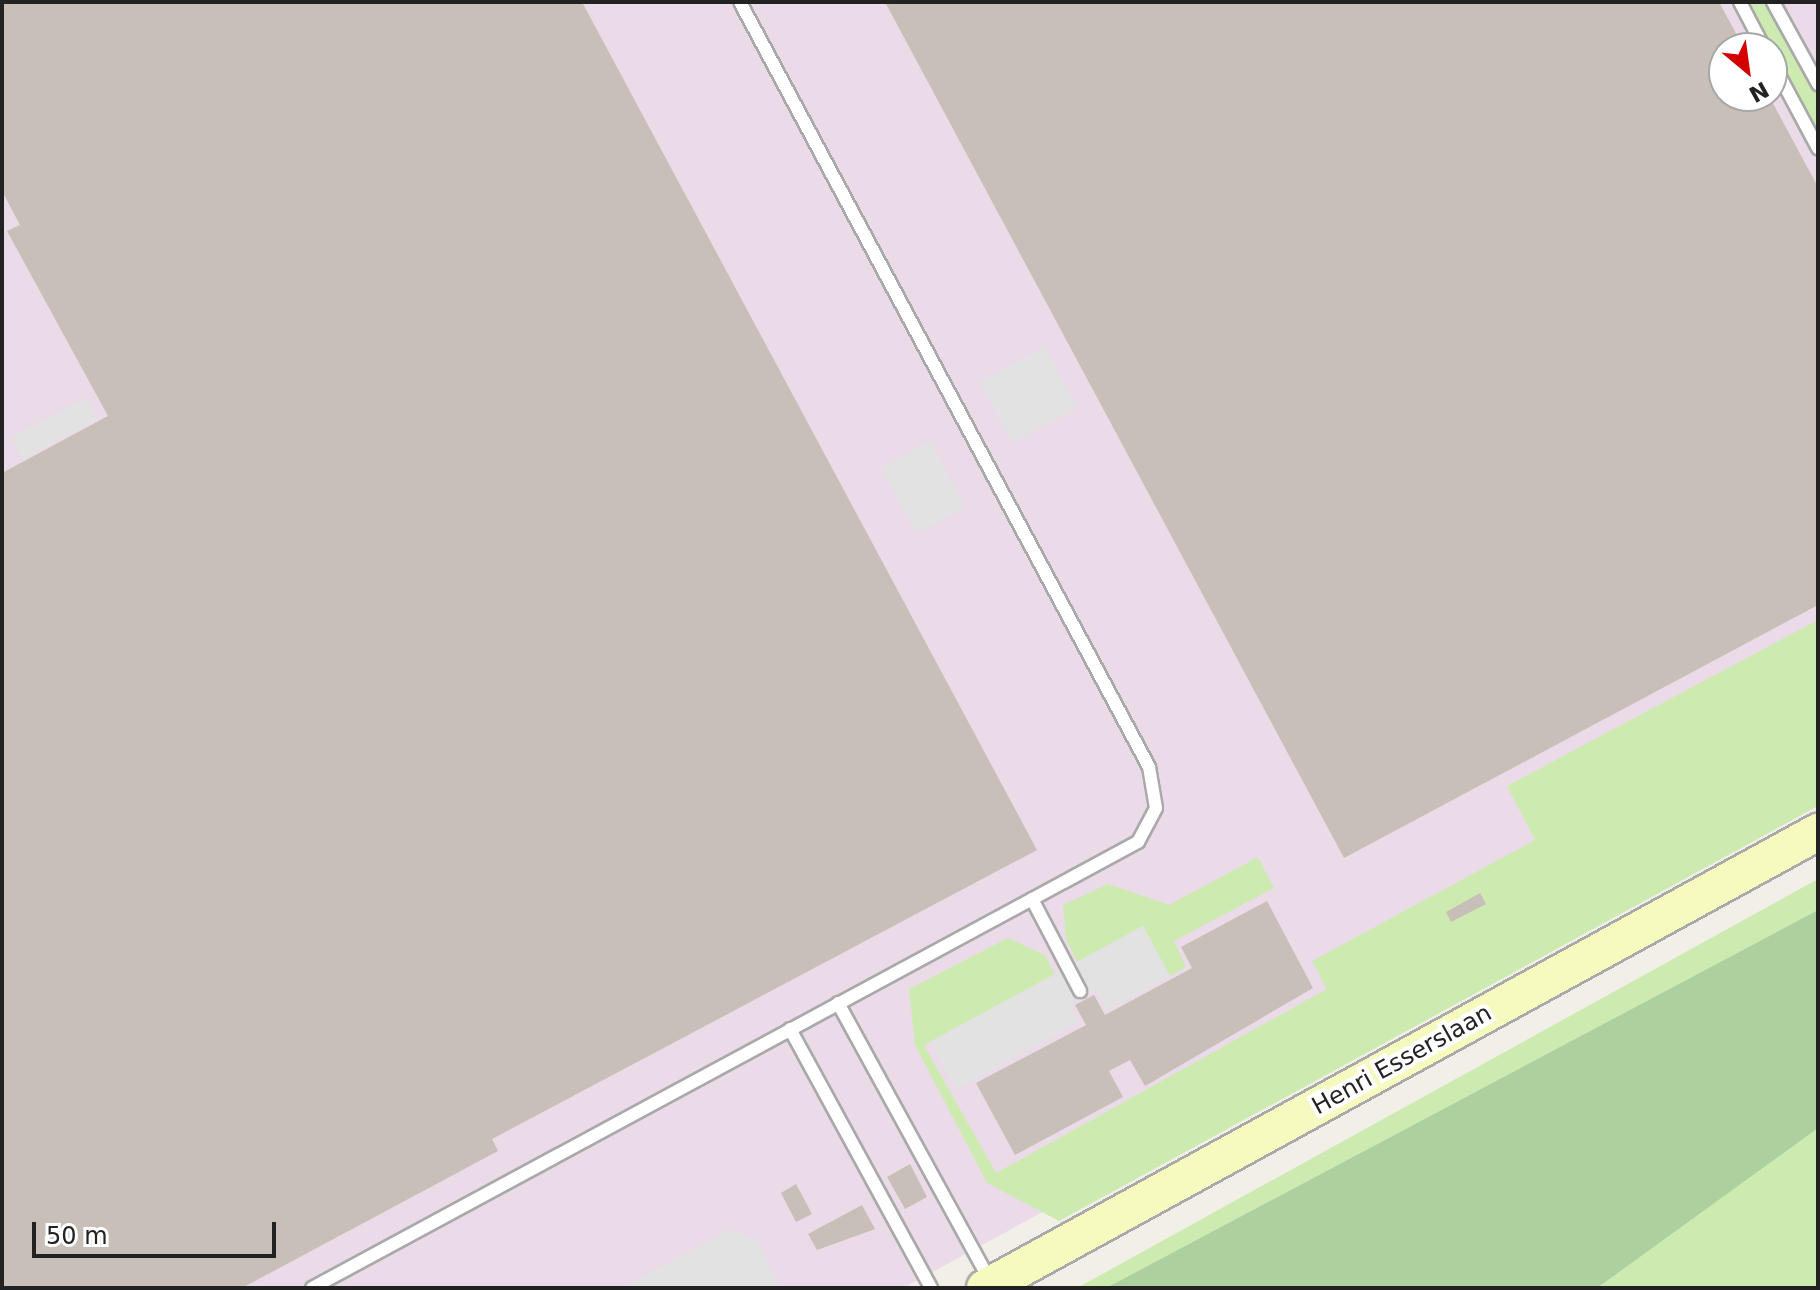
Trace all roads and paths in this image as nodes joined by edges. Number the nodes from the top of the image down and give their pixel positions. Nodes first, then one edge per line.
1 (740, 2) edge
2 (1740, 2) edge
3 (1773, 2) edge
4 (1756, 32) edge
5 (1818, 84) edge
6 (1788, 92) edge
7 (1818, 148) edge
8 (1818, 832) edge
9 (1032, 899) junction
10 (1080, 991) dead end
11 (838, 1003) junction
12 (790, 1029) junction
13 (989, 1286) edge
14 (312, 1288) edge
15 (931, 1288) edge

1 - 9 lane
2 - 4 lane
3 - 5 lane
6 - 7 lane
8 - 13 street, Henri Esserslaan
9 - 10 lane
9 - 11 lane
11 - 12 lane
11 - 13 lane
12 - 14 lane
12 - 15 lane

